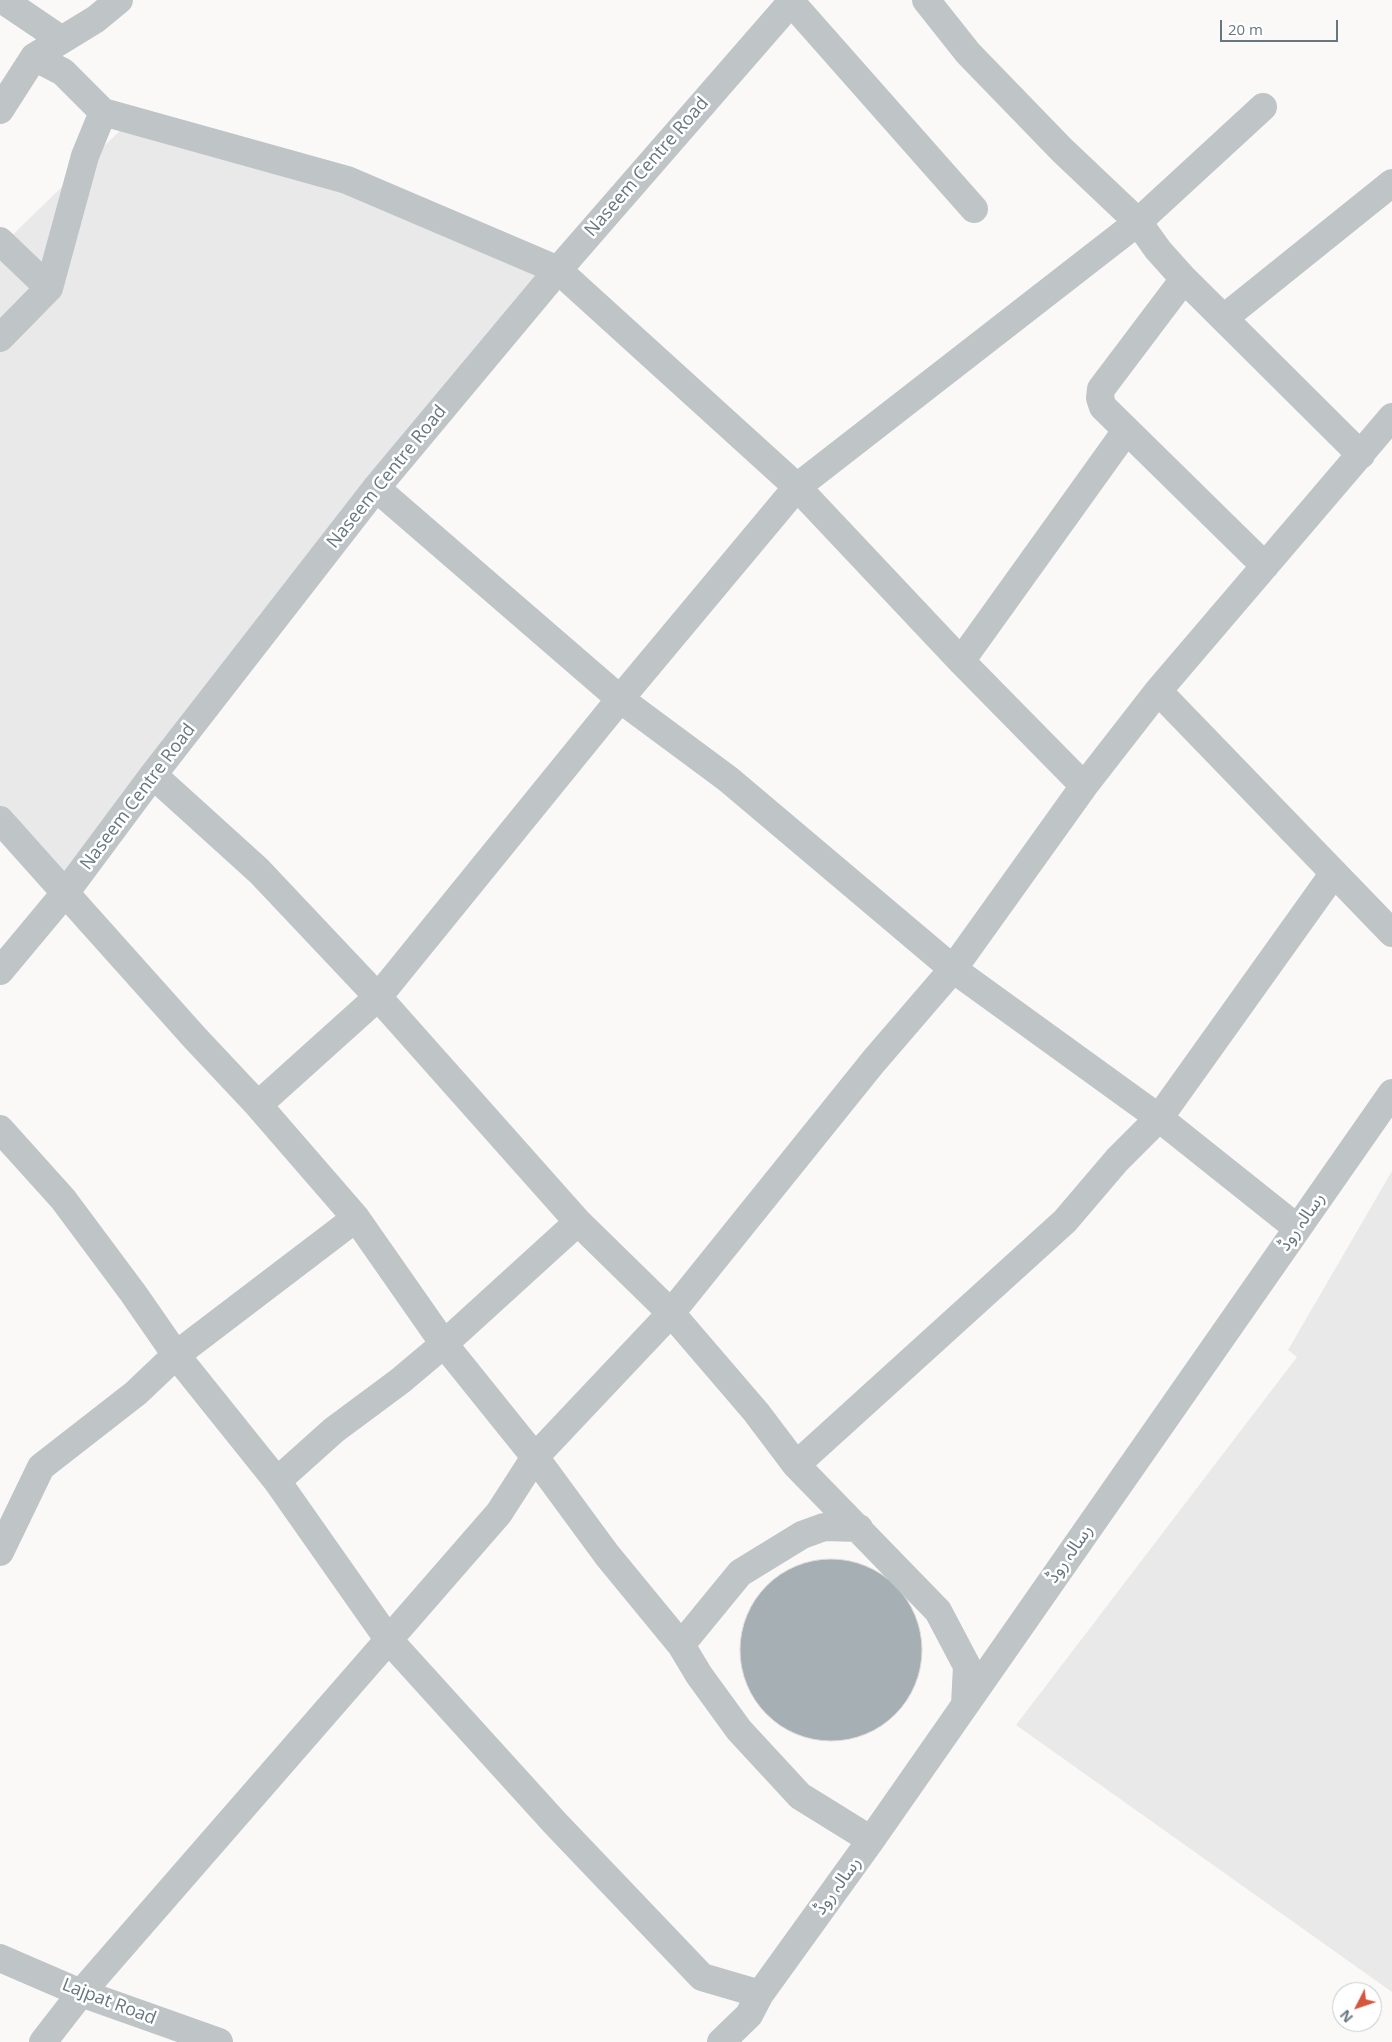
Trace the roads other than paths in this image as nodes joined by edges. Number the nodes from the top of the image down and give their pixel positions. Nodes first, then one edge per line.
1 (3, 0) edge
2 (119, 0) edge
3 (926, 0) edge
4 (792, 1) edge
5 (62, 40) junction
6 (34, 57) junction
7 (1263, 107) dead end
8 (0, 110) edge
9 (103, 112) junction
10 (1392, 183) edge
11 (974, 209) dead end
12 (1138, 222) junction
13 (0, 241) edge
14 (558, 270) junction
15 (1184, 279) junction
16 (49, 288) junction
17 (1224, 318) junction
18 (0, 338) edge
19 (1392, 417) edge
20 (1126, 431) junction
21 (1361, 455) junction
22 (797, 487) junction
23 (376, 488) junction
24 (1266, 566) junction
25 (961, 661) junction
26 (1158, 691) junction
27 (620, 699) junction
28 (154, 775) junction
29 (1084, 786) junction
30 (0, 820) edge
31 (1334, 874) junction
32 (66, 892) junction
33 (1392, 933) edge
34 (953, 969) junction
35 (0, 971) edge
36 (378, 997) junction
37 (1392, 1093) edge
38 (258, 1105) junction
39 (1159, 1118) junction
40 (0, 1128) edge
41 (356, 1218) junction
42 (578, 1222) junction
43 (1297, 1228) junction
44 (671, 1313) junction
45 (444, 1344) junction
46 (176, 1355) junction
47 (535, 1457) junction
48 (796, 1465) junction
49 (277, 1481) junction
50 (859, 1528) junction
51 (0, 1552) edge
52 (388, 1639) junction
53 (681, 1645) junction
54 (965, 1705) junction
55 (871, 1840) junction
56 (0, 1958) edge
57 (81, 1993) junction
58 (754, 2004) junction
59 (43, 2042) edge
60 (219, 2042) edge
61 (721, 2042) edge
62 (749, 2042) edge

1 - 5 street
2 - 5 street
3 - 12 street
4 - 11 street
4 - 14 street, Naseem Centre Road
5 - 6 street
6 - 8 street
6 - 9 street
7 - 12 street
9 - 14 street
9 - 16 street
10 - 17 street
12 - 15 street
12 - 22 street
13 - 16 street
14 - 22 street
14 - 23 street, Naseem Centre Road
15 - 17 street
15 - 20 street
16 - 18 street
17 - 21 street
19 - 21 street
20 - 24 street
20 - 25 street
21 - 24 street
22 - 25 street
22 - 27 street
23 - 27 street
23 - 28 street, Naseem Centre Road
24 - 26 street
25 - 29 street
26 - 29 street
26 - 31 street
27 - 34 street
27 - 36 street
28 - 32 street, Naseem Centre Road
28 - 36 street
29 - 34 street
30 - 32 street
31 - 33 street
31 - 39 street
32 - 35 street, Naseem Centre Road
32 - 38 street
34 - 39 street
34 - 44 street
36 - 38 street
36 - 42 street
37 - 43 street, رسالہ روڈ
38 - 41 street
39 - 43 street
39 - 48 street
40 - 46 street
41 - 45 street
41 - 46 street
42 - 44 street
42 - 45 street
43 - 54 street, رسالہ روڈ
44 - 47 street
44 - 48 street
45 - 47 street
45 - 49 street
46 - 49 street
46 - 51 street
47 - 52 street
47 - 53 street
48 - 50 street
49 - 52 street
50 - 53 street
50 - 54 street
52 - 57 street
52 - 58 street
53 - 55 street
54 - 55 street, رسالہ روڈ
55 - 58 street, رسالہ روڈ
56 - 57 street, Lajpat Road
57 - 59 street
57 - 60 street, Lajpat Road
58 - 61 street, رسالہ روڈ
58 - 62 street

